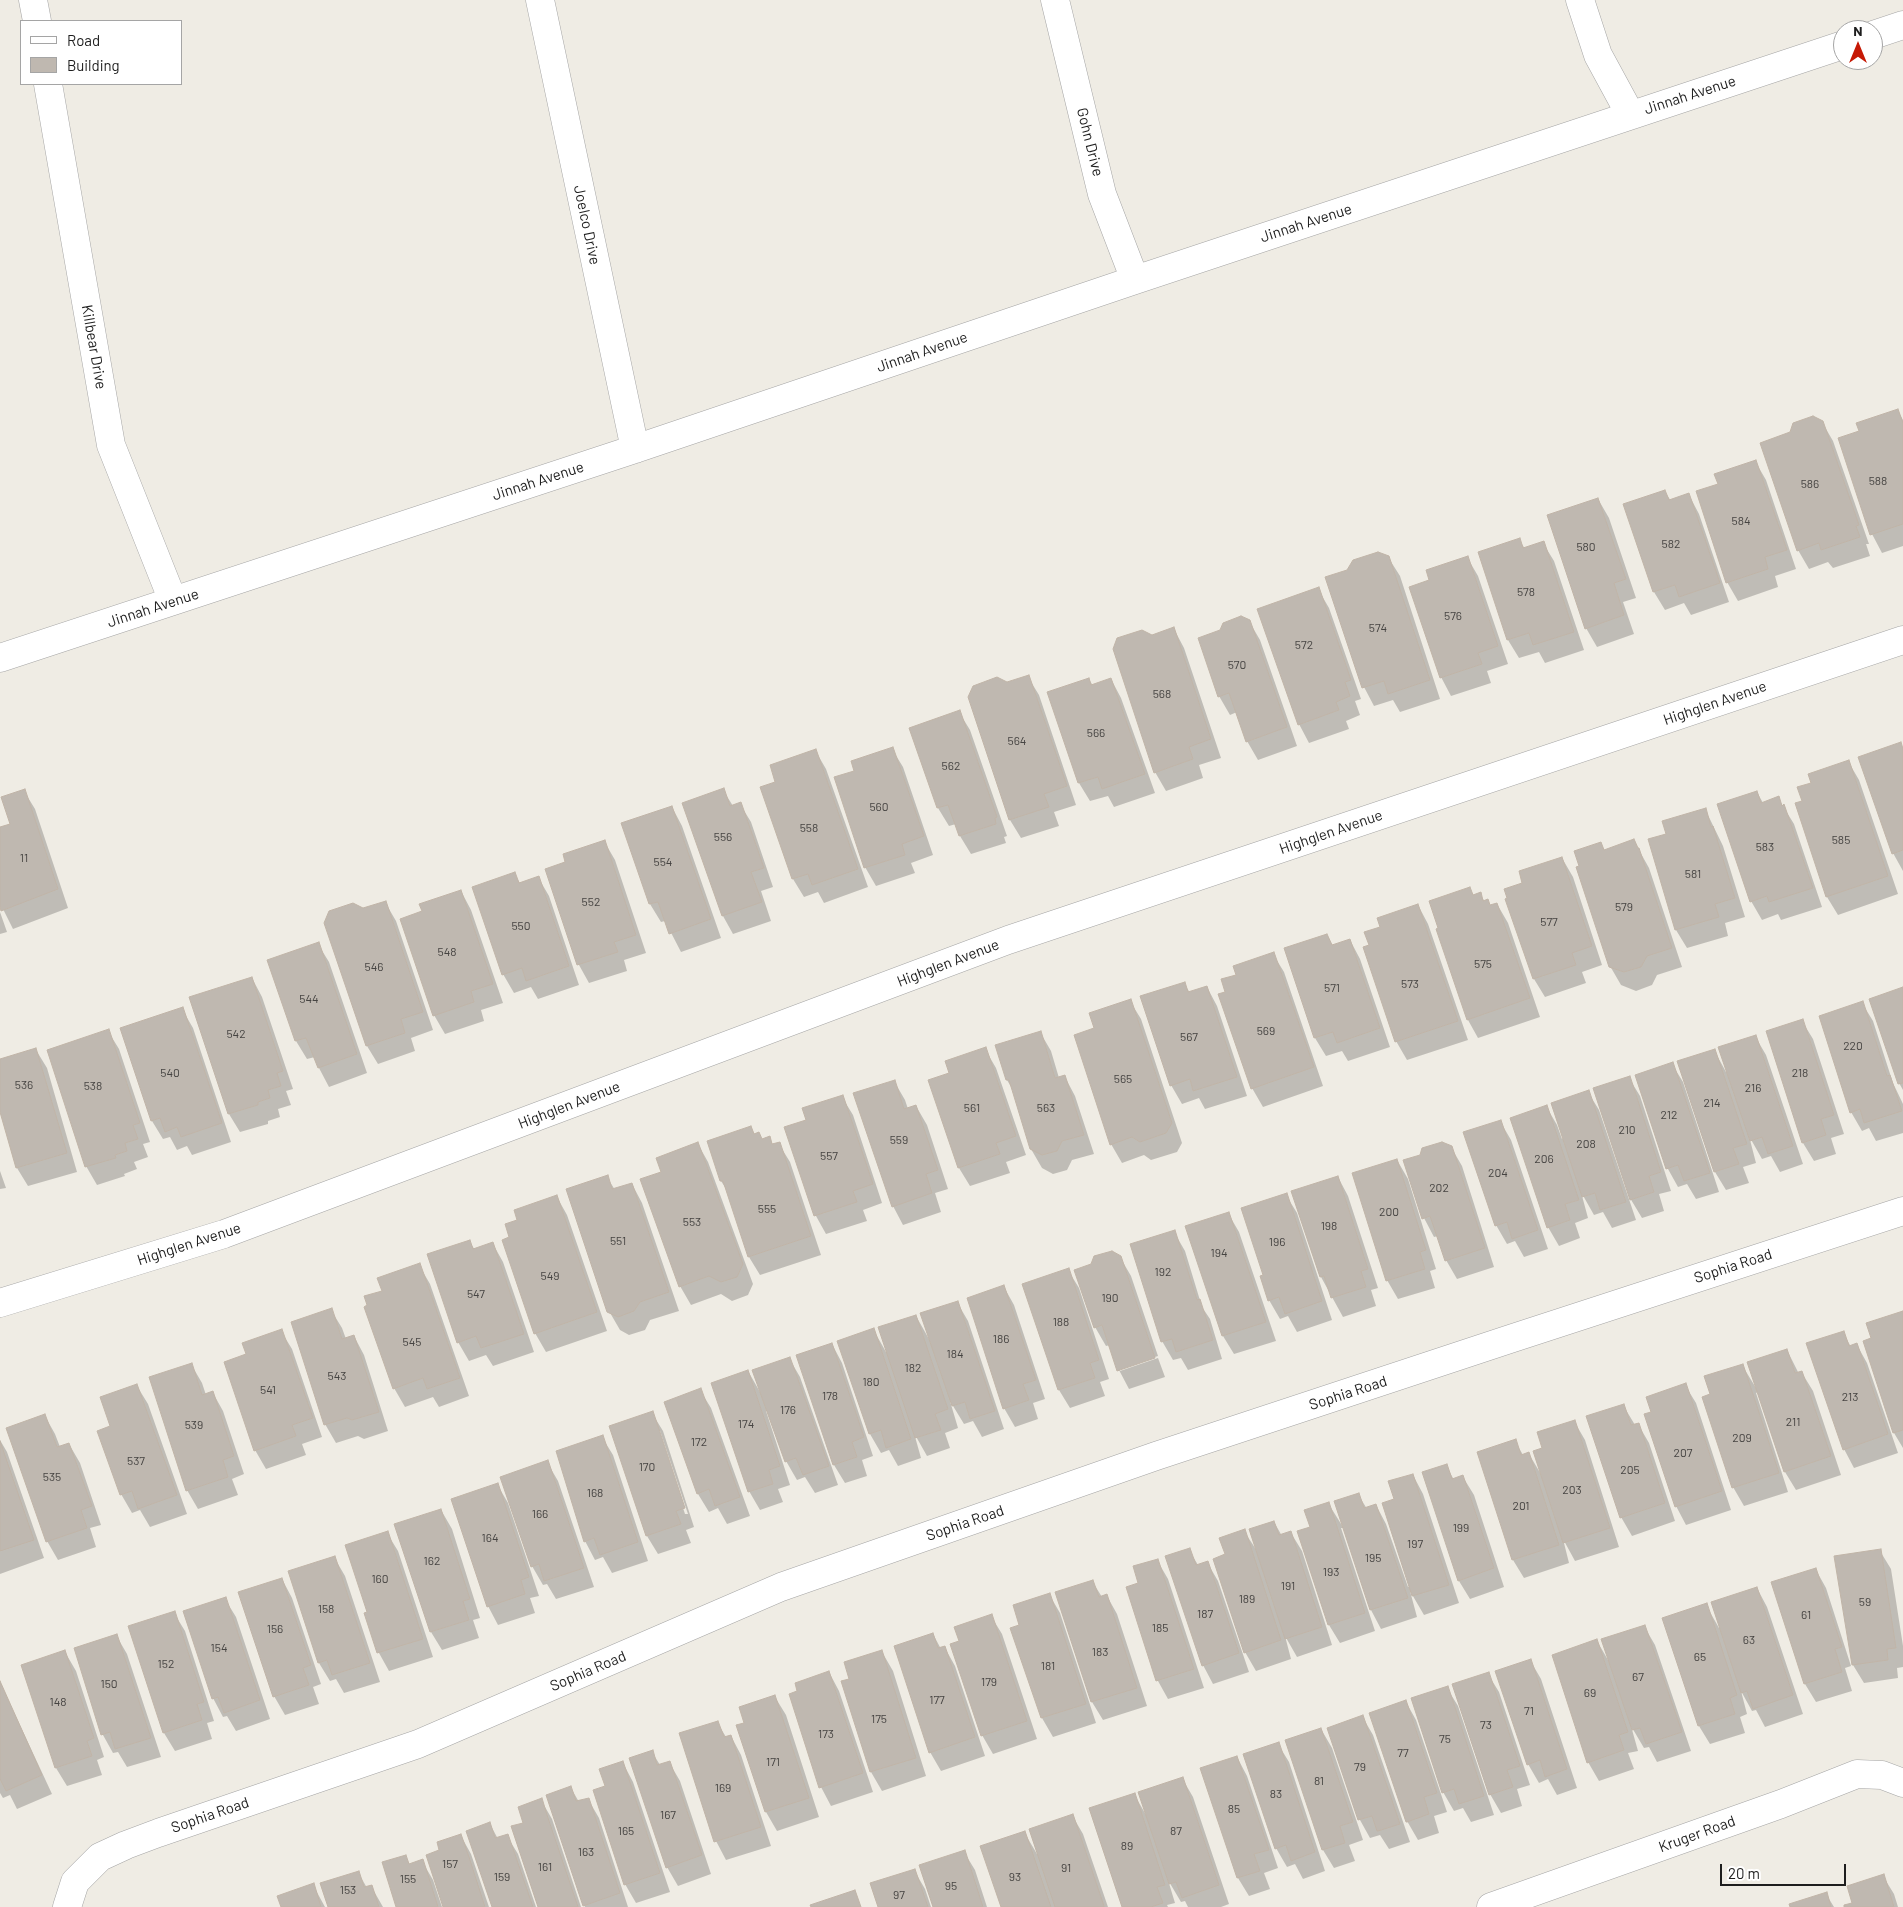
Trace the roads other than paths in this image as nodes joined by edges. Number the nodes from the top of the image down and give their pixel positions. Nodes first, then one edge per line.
1 (33, 0) edge
2 (540, 0) edge
3 (1056, 0) edge
4 (1580, 0) edge
5 (37, 20) edge
6 (1903, 25) edge
7 (1883, 32) edge
8 (1833, 48) edge
9 (48, 85) edge
10 (1630, 114) junction
11 (1135, 280) junction
12 (635, 449) junction
13 (173, 602) junction
14 (1903, 640) edge
15 (0, 658) edge
16 (1903, 1211) edge
17 (0, 1304) edge
18 (1903, 1783) edge
19 (68, 1907) edge
20 (1491, 1907) edge

1 - 5 street
2 - 12 street, Joelco Drive
3 - 11 street, Gohn Drive
4 - 10 street
6 - 7 street
8 - 10 street, Jinnah Avenue
9 - 13 street, Killbear Drive
10 - 11 street, Jinnah Avenue
11 - 12 street, Jinnah Avenue
12 - 13 street, Jinnah Avenue
13 - 15 street, Jinnah Avenue
14 - 17 street, Highglen Avenue
16 - 19 street, Sophia Road
18 - 20 street, Kruger Road

